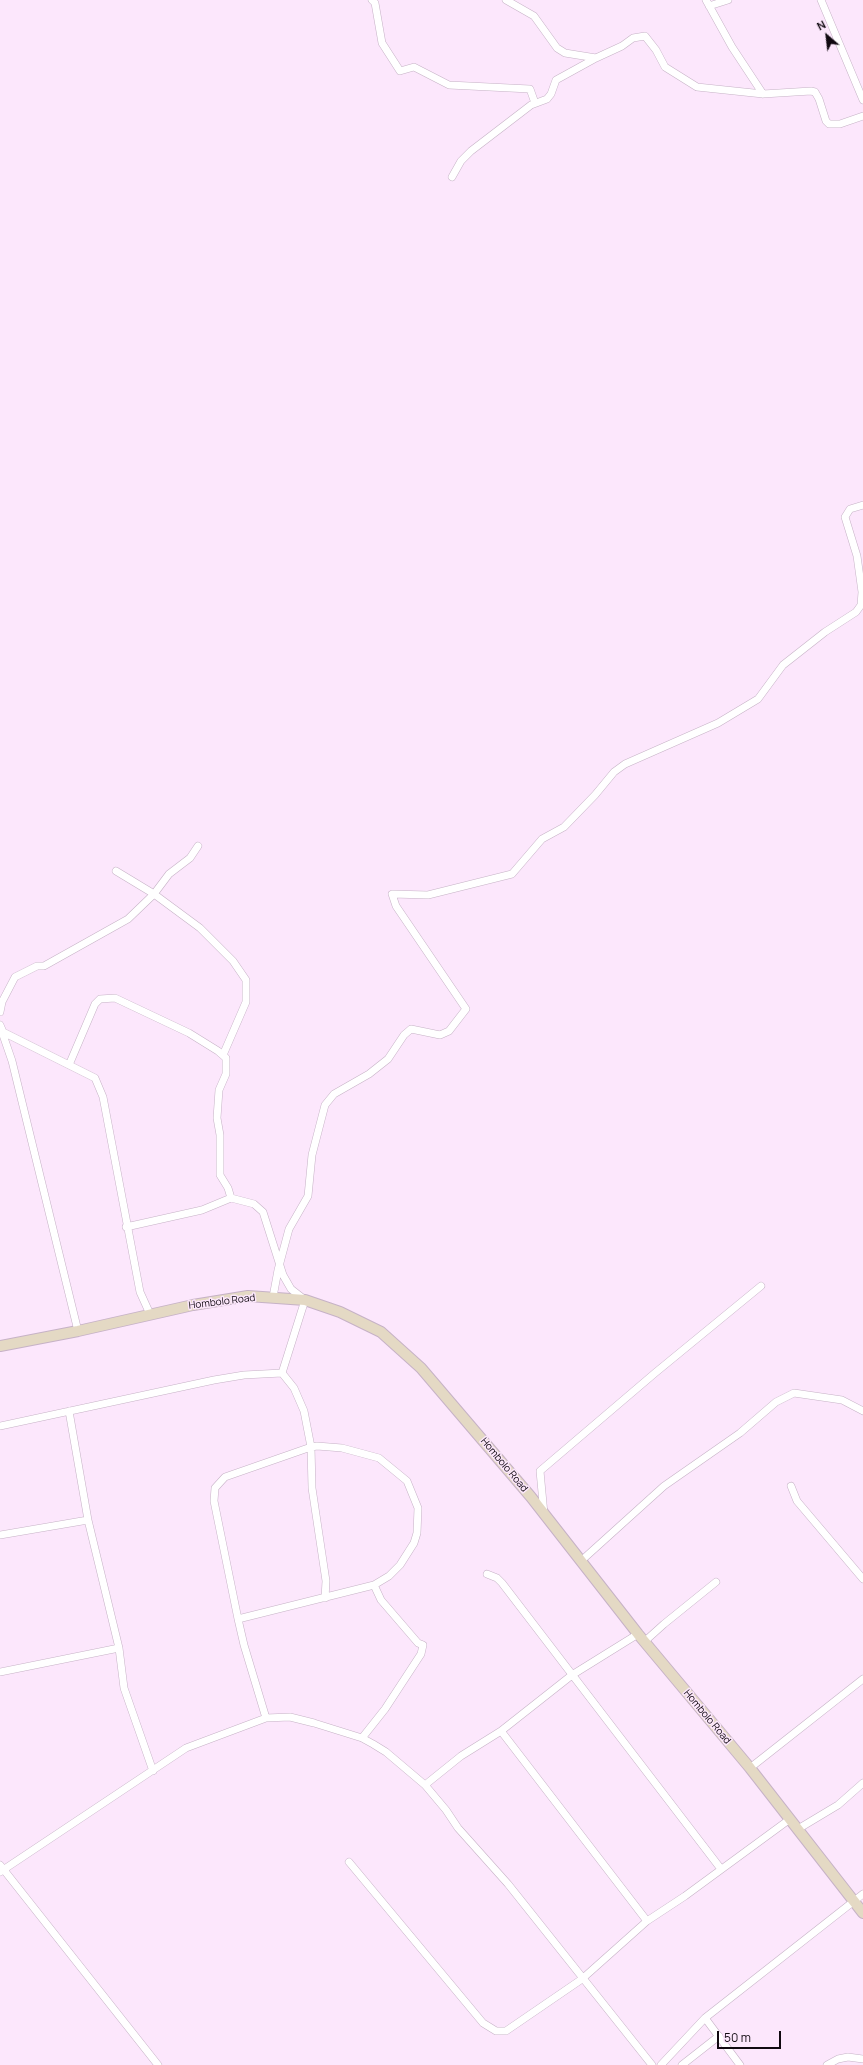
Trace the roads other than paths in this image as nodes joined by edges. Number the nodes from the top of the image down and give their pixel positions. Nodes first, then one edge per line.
1 (372, 0) edge
2 (506, 0) edge
3 (728, 0) edge
4 (821, 0) edge
5 (708, 3) edge
6 (596, 58) junction
7 (863, 82) edge
8 (855, 85) junction
9 (763, 94) junction
10 (863, 100) edge
11 (535, 103) junction
12 (863, 117) edge
13 (452, 177) dead end
14 (863, 505) edge
15 (198, 846) dead end
16 (116, 871) dead end
17 (154, 894) junction
18 (0, 1012) edge
19 (0, 1025) edge
20 (1, 1031) edge
21 (223, 1055) junction
22 (69, 1065) junction
23 (231, 1198) junction
24 (126, 1227) junction
25 (279, 1264) junction
26 (761, 1286) dead end
27 (273, 1297) junction
28 (305, 1300) junction
29 (150, 1314) junction
30 (78, 1332) junction
31 (0, 1346) edge
32 (282, 1372) junction
33 (69, 1411) junction
34 (863, 1411) edge
35 (0, 1426) edge
36 (311, 1447) junction
37 (791, 1486) dead end
38 (544, 1514) junction
39 (88, 1520) junction
40 (0, 1535) edge
41 (580, 1561) junction
42 (487, 1574) dead end
43 (863, 1579) edge
44 (716, 1582) dead end
45 (374, 1585) junction
46 (325, 1598) junction
47 (238, 1619) junction
48 (641, 1638) junction
49 (119, 1648) junction
50 (0, 1672) edge
51 (572, 1675) junction
52 (863, 1679) edge
53 (266, 1718) junction
54 (501, 1731) junction
55 (362, 1738) junction
56 (750, 1768) junction
57 (153, 1771) junction
58 (863, 1783) edge
59 (425, 1785) junction
60 (790, 1819) junction
61 (798, 1829) junction
62 (349, 1862) dead end
63 (1, 1868) edge
64 (721, 1869) junction
65 (863, 1894) edge
66 (853, 1901) junction
67 (863, 1913) edge
68 (647, 1921) junction
69 (582, 1979) junction
70 (705, 2018) junction
71 (719, 2036) junction
72 (863, 2059) edge
73 (158, 2065) edge
74 (652, 2065) edge
75 (661, 2065) edge
76 (682, 2065) edge
77 (740, 2065) edge
78 (827, 2065) edge

1 - 11 street
2 - 6 street
3 - 5 street
4 - 8 street
5 - 9 street
6 - 9 street
6 - 11 street
7 - 8 street
8 - 10 street
9 - 12 street
11 - 13 street
14 - 25 street
15 - 17 street
16 - 17 street
17 - 18 street
17 - 21 street
19 - 20 street
20 - 22 street
20 - 30 street
21 - 22 street
21 - 23 street
22 - 24 street
23 - 24 street
23 - 25 street
24 - 29 street
25 - 27 street
25 - 28 street
26 - 38 street
27 - 28 street, Hombolo Road
27 - 29 street, Hombolo Road
28 - 32 street
28 - 38 street, Hombolo Road
29 - 30 street, Hombolo Road
30 - 31 street, Hombolo Road
32 - 33 street
32 - 36 street
33 - 35 street
33 - 39 street
34 - 41 street
36 - 45 street
36 - 46 street
36 - 47 street
37 - 43 street
38 - 41 street, Hombolo Road
39 - 40 street
39 - 49 street
41 - 48 street, Hombolo Road
42 - 51 street
44 - 48 street
45 - 46 street
45 - 55 street
46 - 47 street
47 - 53 street
48 - 51 street
48 - 56 street, Hombolo Road
49 - 50 street
49 - 57 street
51 - 54 street
51 - 64 street
52 - 56 street
53 - 55 street
53 - 57 street
54 - 59 street
54 - 68 street
55 - 59 street
56 - 60 street, Hombolo Road
57 - 63 street
58 - 61 street
59 - 69 street
60 - 61 street, Hombolo Road
60 - 64 street
61 - 66 street, Hombolo Road
62 - 69 street
63 - 73 street
64 - 68 street
65 - 66 street
66 - 67 street, Hombolo Road
66 - 70 street
68 - 69 street
69 - 74 street
70 - 71 street
70 - 75 street
71 - 76 street
71 - 77 street
72 - 78 street

